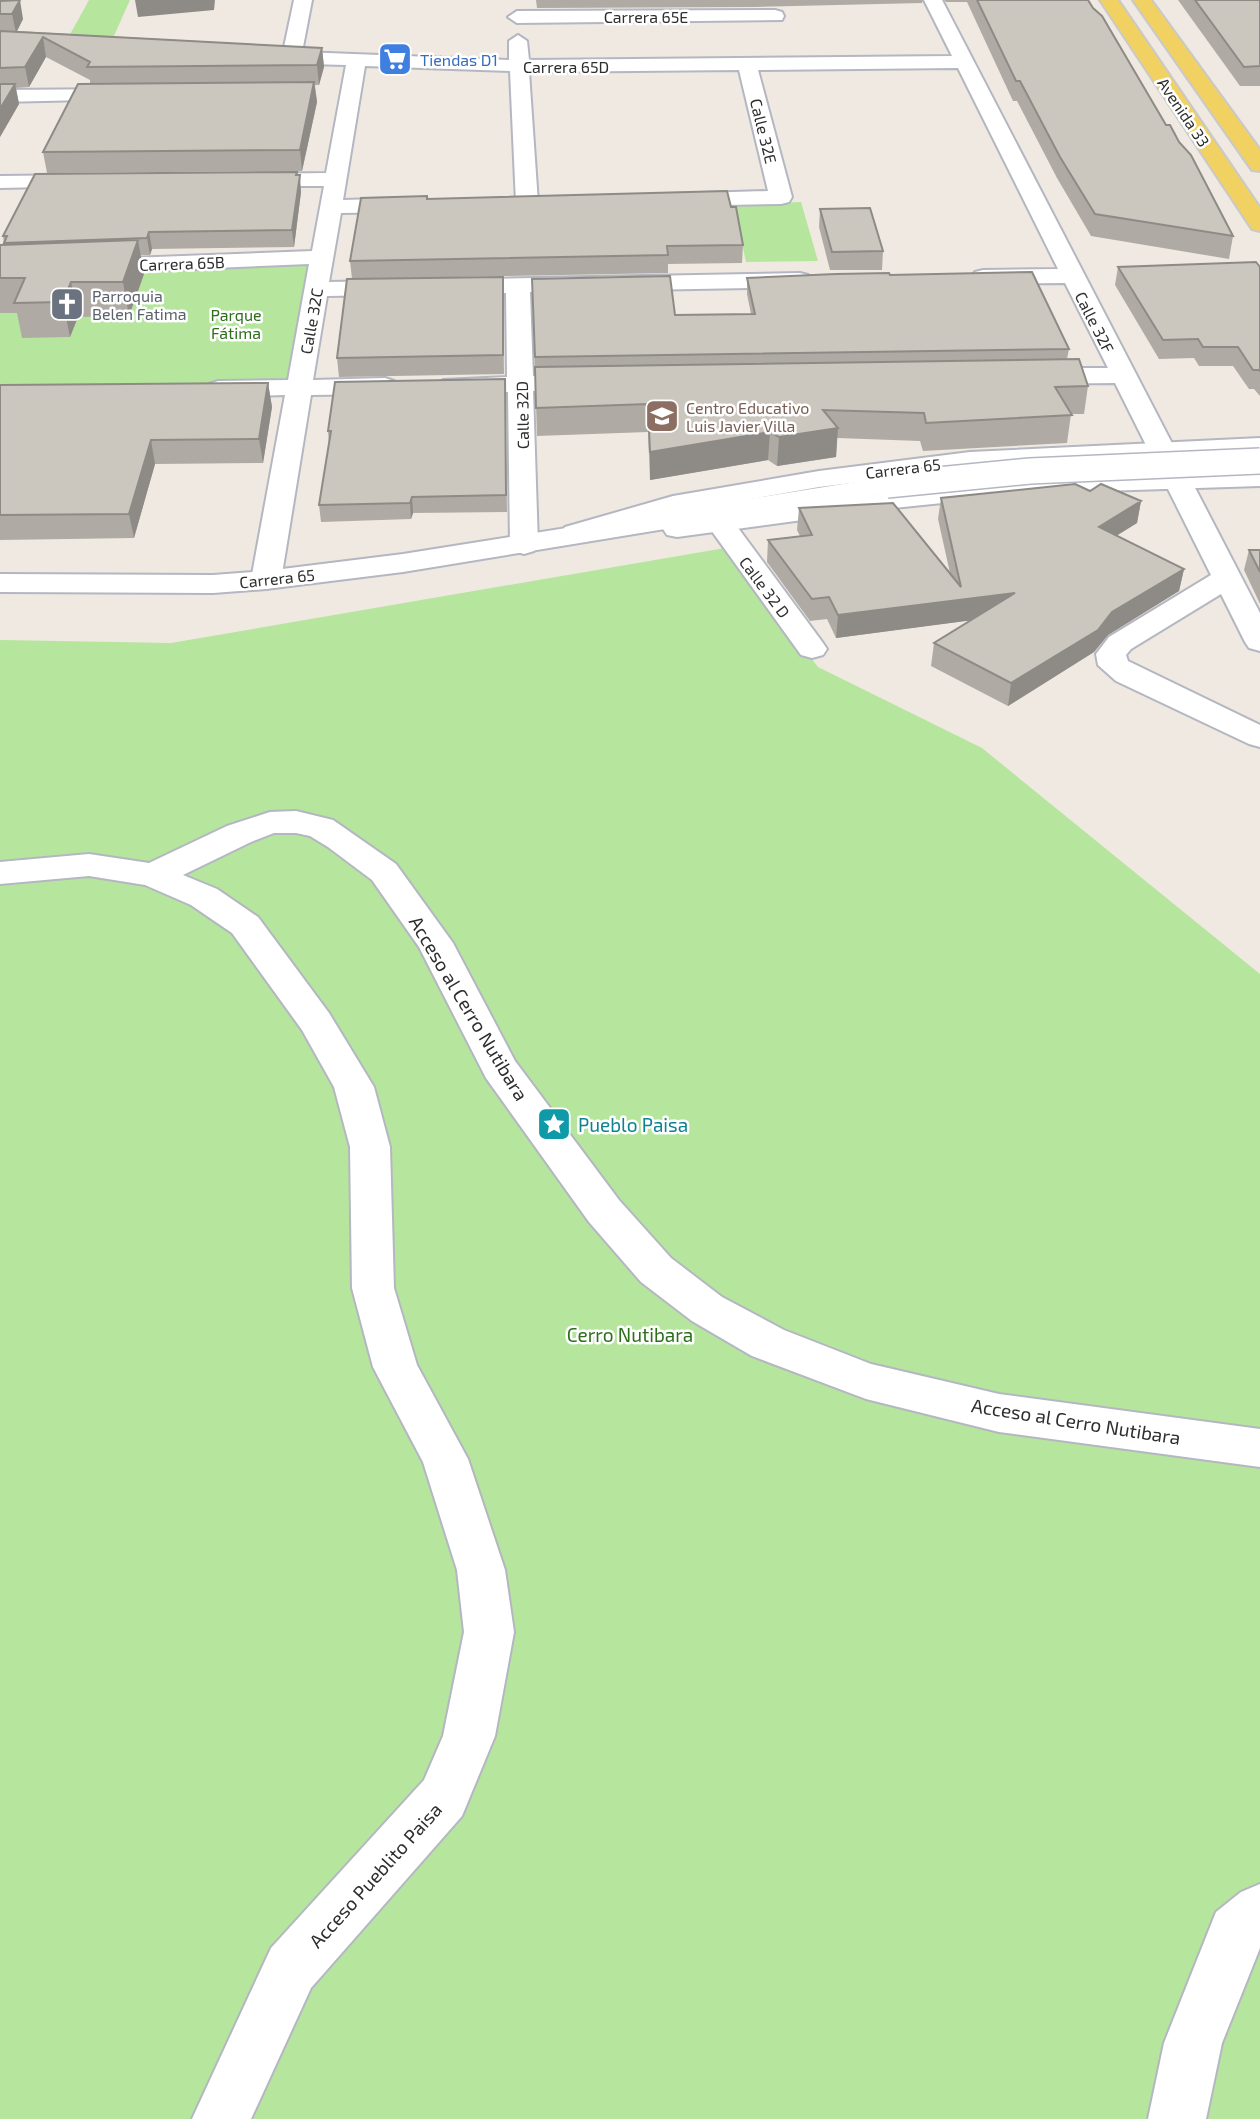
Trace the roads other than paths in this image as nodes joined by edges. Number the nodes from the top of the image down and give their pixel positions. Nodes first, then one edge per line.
1 (303, 0) edge
2 (933, 0) edge
3 (1109, 0) edge
4 (1142, 0) edge
5 (517, 9) edge
6 (777, 21) edge
7 (251, 56) edge
8 (291, 58) junction
9 (356, 61) junction
10 (964, 62) junction
11 (747, 65) junction
12 (792, 65) junction
13 (520, 66) junction
14 (141, 90) edge
15 (324, 93) dead end
16 (350, 93) junction
17 (0, 96) edge
18 (1260, 165) edge
19 (335, 179) junction
20 (223, 180) edge
21 (112, 181) edge
22 (0, 182) edge
23 (661, 200) edge
24 (554, 202) edge
25 (501, 203) edge
26 (527, 203) junction
27 (435, 205) edge
28 (330, 207) junction
29 (1260, 224) edge
30 (322, 257) junction
31 (0, 270) edge
32 (1072, 276) junction
33 (961, 278) edge
34 (822, 280) edge
35 (518, 285) junction
36 (317, 289) junction
37 (1122, 375) junction
38 (1010, 377) edge
39 (619, 383) edge
40 (521, 384) junction
41 (299, 388) junction
42 (197, 389) edge
43 (1260, 446) edge
44 (1161, 450) junction
45 (1260, 461) edge
46 (1260, 478) edge
47 (1177, 481) junction
48 (720, 523) junction
49 (552, 540) junction
50 (524, 545) junction
51 (1227, 578) junction
52 (266, 580) junction
53 (0, 583) edge
54 (1260, 642) edge
55 (812, 649) dead end
56 (1260, 737) edge
57 (0, 873) edge
58 (153, 875) junction
59 (1260, 1448) edge
60 (1260, 1911) edge
61 (221, 2119) edge
62 (1177, 2119) edge

1 - 8 street
2 - 10 street, Calle 32F
3 - 29 main road, Avenida 33
4 - 18 main road, Avenida 33
5 - 6 street, Carrera 65E
5 - 13 street
6 - 12 street
7 - 8 street, Carrera 65D
8 - 9 street, Carrera 65D
9 - 13 street, Carrera 65D
9 - 16 street, Calle 32C
10 - 12 street, Carrera 65D
10 - 32 street, Calle 32F
11 - 12 street, Carrera 65D
11 - 13 street, Carrera 65D
11 - 23 street, Calle 32E
13 - 26 street
14 - 17 street
15 - 16 street
16 - 19 street, Calle 32C
19 - 20 street
19 - 28 street, Calle 32C
21 - 22 street
24 - 26 street
25 - 26 street
27 - 28 street
28 - 30 street, Calle 32C
30 - 31 street, Carrera 65B
30 - 36 street, Calle 32C
32 - 33 street
32 - 37 street, Calle 32F
34 - 35 street
35 - 36 street
35 - 40 street, Calle 32D
36 - 41 street, Calle 32C
37 - 38 street
37 - 44 street, Calle 32F
39 - 40 street
40 - 41 street
40 - 50 street, Calle 32D
41 - 42 street
41 - 52 street, Calle 32C
43 - 44 street, Carrera 65
44 - 47 street, Calle 32F
44 - 49 street, Carrera 65
45 - 49 street, Carrera 65, bridge
46 - 47 street, Carrera 65
47 - 48 street, Carrera 65
47 - 51 street, Calle 32F
48 - 49 street, Carrera 65
48 - 55 street, Calle 32 D
49 - 50 street, Carrera 65
50 - 52 street, Carrera 65
51 - 54 street, Calle 32F
51 - 56 street
52 - 53 street, Carrera 65
57 - 58 street, Acceso Pueblito Paisa
58 - 59 street, Acceso al Cerro Nutibara
58 - 61 street, Acceso Pueblito Paisa
60 - 62 street

